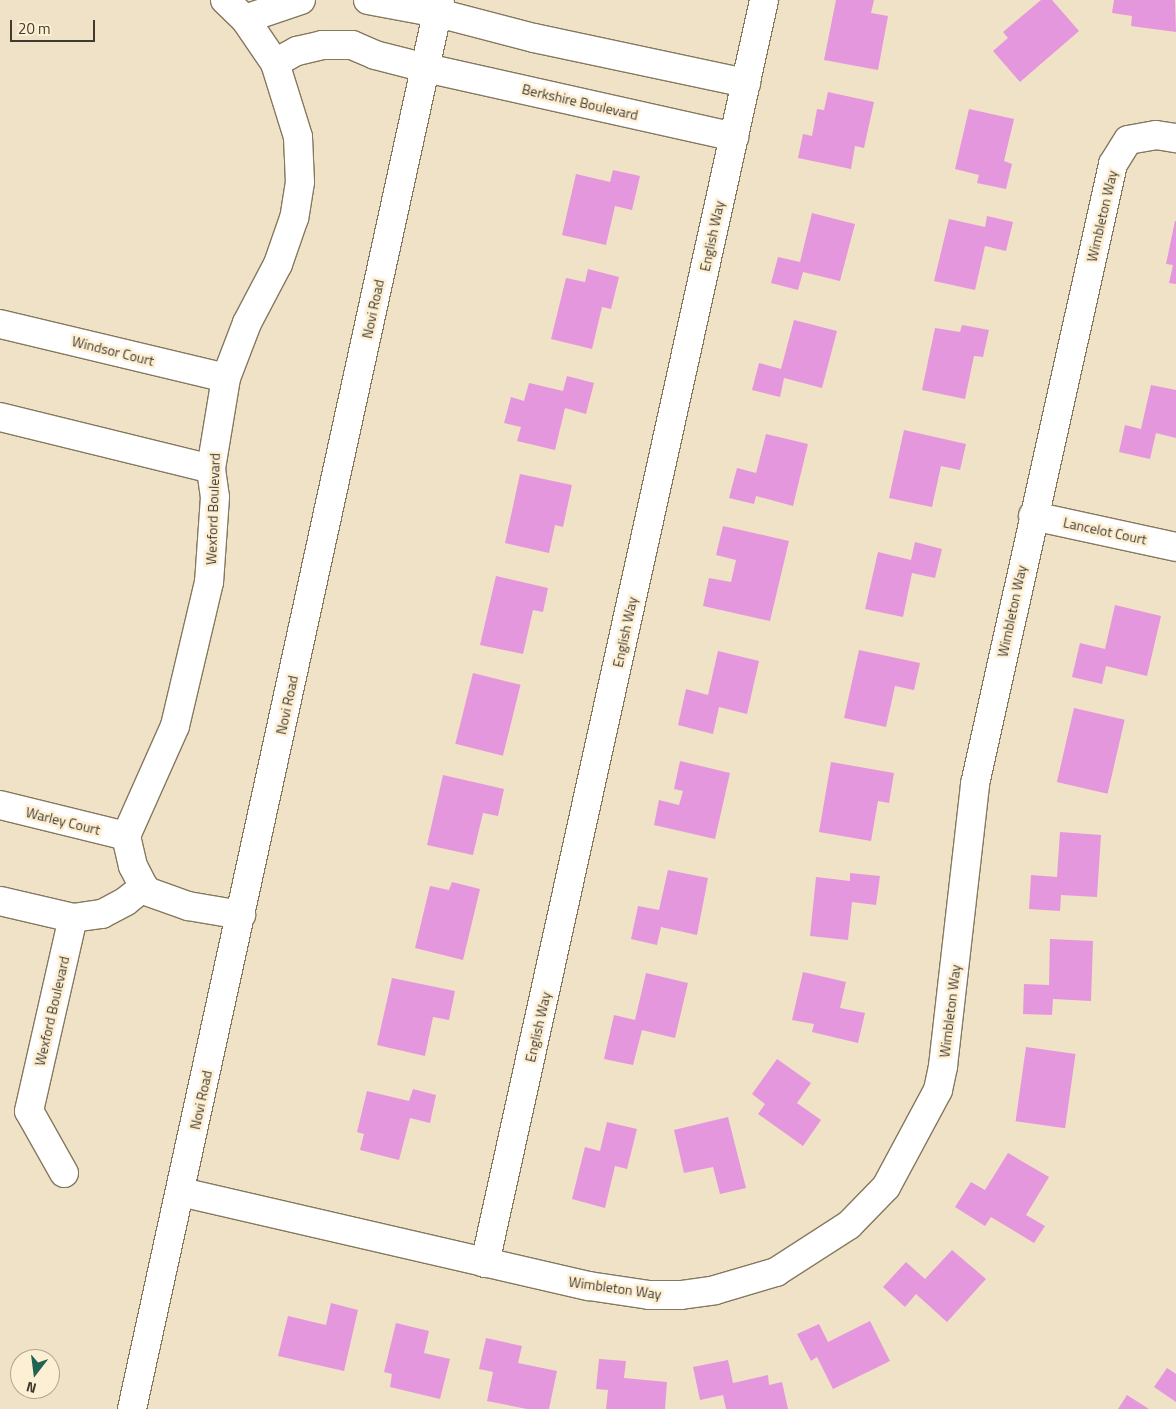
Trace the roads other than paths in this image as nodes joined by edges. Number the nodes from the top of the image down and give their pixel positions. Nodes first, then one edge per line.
1 (225, 0) edge
2 (301, 0) edge
3 (368, 0) edge
4 (764, 0) edge
5 (439, 6) edge
6 (245, 19) junction
7 (275, 63) junction
8 (426, 68) junction
9 (746, 83) junction
10 (734, 137) junction
11 (1176, 138) edge
12 (0, 324) edge
13 (226, 378) junction
14 (0, 417) edge
15 (211, 468) junction
16 (1033, 516) junction
17 (1176, 547) edge
18 (0, 806) edge
19 (126, 836) junction
20 (144, 887) junction
21 (0, 900) edge
22 (242, 915) junction
23 (73, 918) junction
24 (64, 1173) dead end
25 (181, 1192) junction
26 (485, 1263) junction
27 (132, 1409) edge

1 - 6 street, Wexford Boulevard
2 - 6 street
3 - 5 street
4 - 9 street, English Way
5 - 8 street, Novi Road
5 - 9 street
6 - 7 street, Wexford Boulevard
7 - 8 street, Berkshire Boulevard
7 - 13 street, Wexford Boulevard
8 - 10 street, Berkshire Boulevard
8 - 22 street, Novi Road
9 - 10 street, English Way
10 - 26 street, English Way
11 - 16 street, Wimbleton Way
12 - 13 street, Windsor Court
13 - 15 street, Wexford Boulevard
14 - 15 street
15 - 19 street, Wexford Boulevard
16 - 17 street, Lancelot Court
16 - 26 street, Wimbleton Way
18 - 19 street, Warley Court
19 - 20 street
20 - 22 street
20 - 23 street
21 - 23 street
22 - 25 street, Novi Road
23 - 24 street, Wexford Boulevard
25 - 26 street, Wimbleton Way
25 - 27 street, Novi Road

